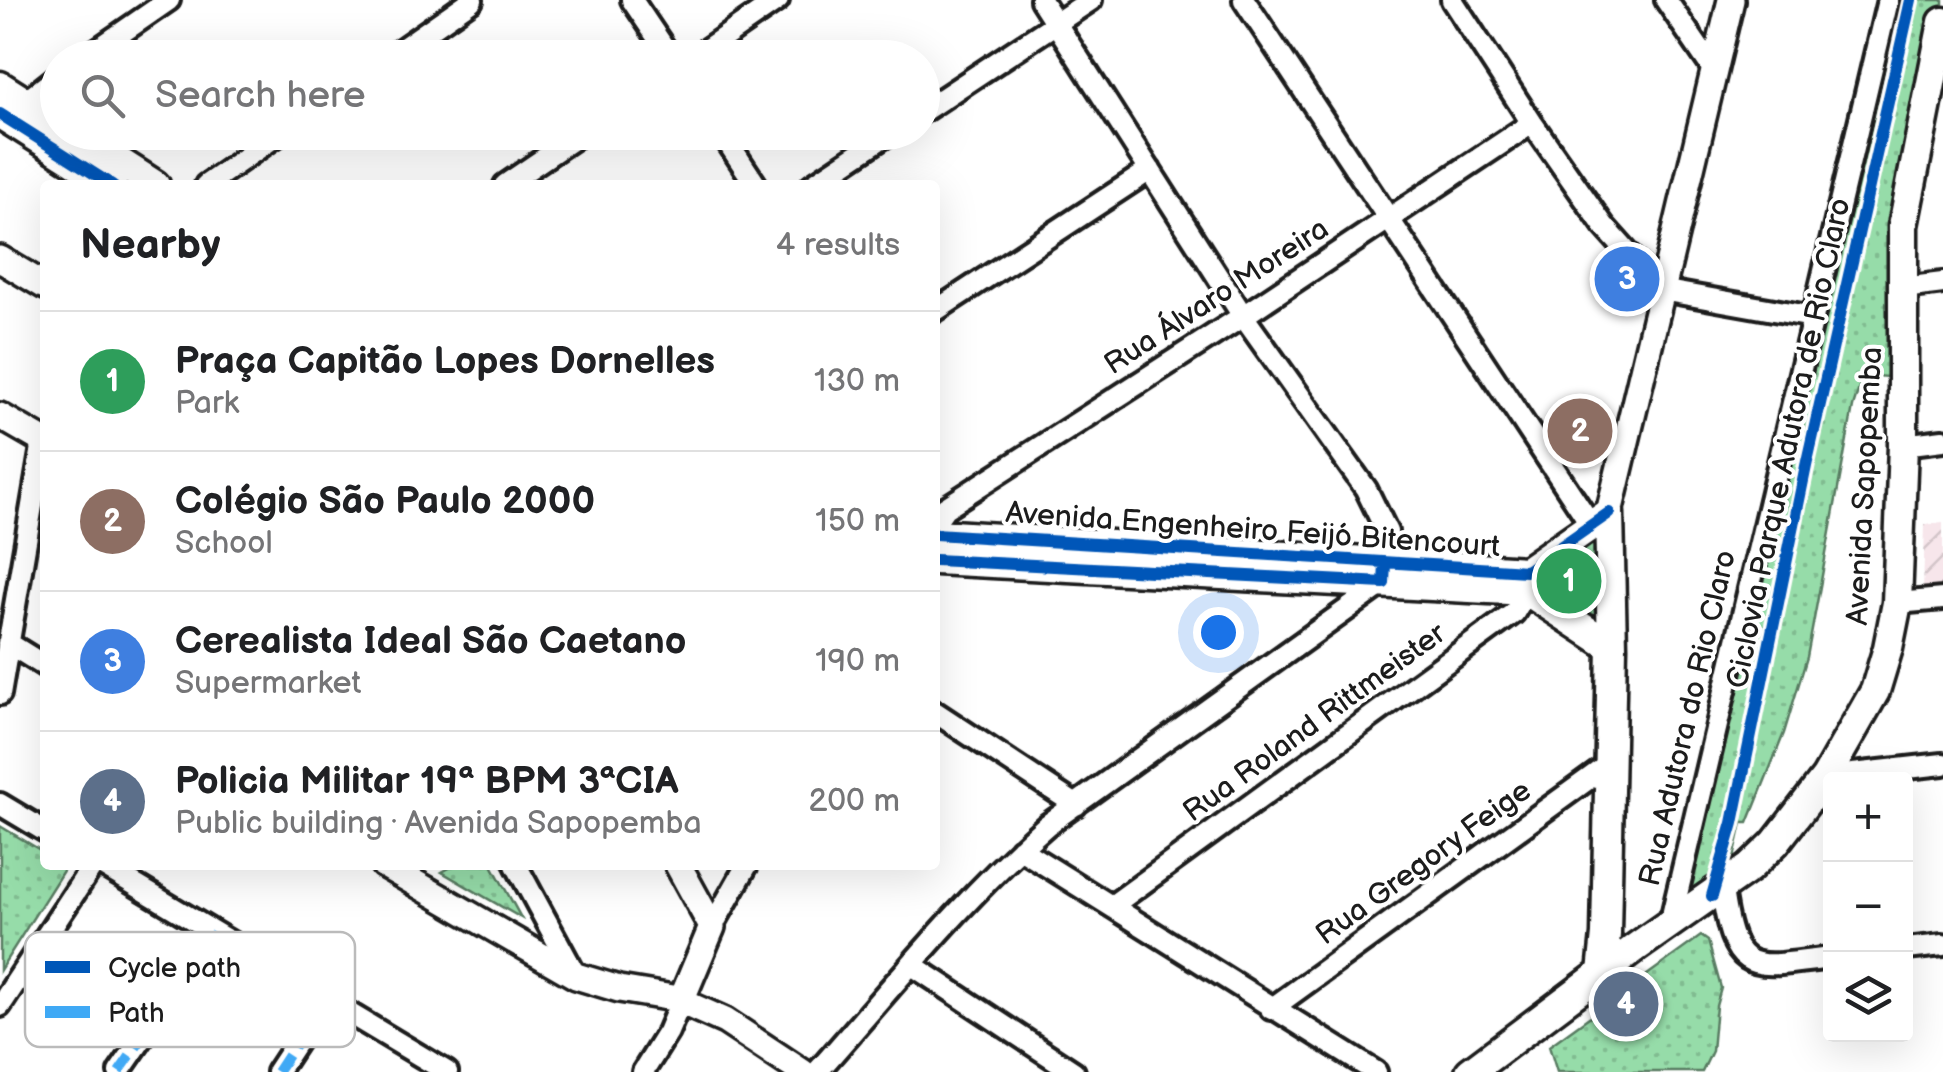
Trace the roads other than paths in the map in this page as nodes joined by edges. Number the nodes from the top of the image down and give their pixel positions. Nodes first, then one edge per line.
1 (169, 0) edge
2 (632, 0) edge
3 (778, 0) edge
4 (1040, 0) edge
5 (1092, 0) edge
6 (1244, 0) edge
7 (1452, 0) edge
8 (1666, 0) edge
9 (1731, 0) edge
10 (1888, 0) edge
11 (466, 2) edge
12 (1943, 22) edge
13 (1056, 23) junction
14 (111, 40) edge
15 (414, 40) edge
16 (658, 40) edge
17 (720, 40) edge
18 (1715, 72) junction
19 (0, 86) edge
20 (40, 91) edge
21 (940, 100) edge
22 (13, 113) edge
23 (40, 119) edge
24 (1532, 123) junction
25 (40, 133) edge
26 (64, 150) edge
27 (101, 150) edge
28 (256, 150) edge
29 (557, 150) edge
30 (733, 150) edge
31 (864, 150) edge
32 (1150, 170) junction
33 (105, 180) edge
34 (147, 180) edge
35 (213, 180) edge
36 (512, 180) edge
37 (753, 180) edge
38 (819, 180) edge
39 (1388, 218) junction
40 (0, 259) edge
41 (40, 283) edge
42 (1943, 284) edge
43 (1904, 288) junction
44 (1661, 290) junction
45 (940, 309) edge
46 (1242, 316) junction
47 (1812, 318) junction
48 (0, 416) edge
49 (40, 440) edge
50 (1943, 440) edge
51 (1903, 445) junction
52 (40, 464) edge
53 (940, 515) edge
54 (1600, 519) junction
55 (940, 534) edge
56 (940, 560) edge
57 (1385, 574) junction
58 (1527, 581) junction
59 (1943, 599) edge
60 (1896, 604) junction
61 (8, 644) junction
62 (1612, 647) junction
63 (40, 663) edge
64 (0, 694) edge
65 (940, 715) edge
66 (1609, 764) junction
67 (1943, 764) edge
68 (1829, 772) edge
69 (1871, 772) edge
70 (1823, 781) edge
71 (0, 804) edge
72 (1076, 806) junction
73 (40, 828) edge
74 (1020, 849) junction
75 (89, 870) edge
76 (110, 870) edge
77 (393, 870) edge
78 (519, 870) edge
79 (681, 870) edge
80 (743, 870) edge
81 (1722, 889) junction
82 (1113, 906) junction
83 (1670, 924) junction
84 (712, 926) junction
85 (48, 932) edge
86 (213, 932) edge
87 (1943, 945) edge
88 (1913, 948) edge
89 (1823, 959) edge
90 (912, 965) junction
91 (25, 968) edge
92 (1602, 972) junction
93 (576, 976) junction
94 (681, 1001) junction
95 (0, 1006) edge
96 (1271, 1008) junction
97 (355, 1017) edge
98 (136, 1047) edge
99 (293, 1047) edge
100 (443, 1071) edge
101 (119, 1072) edge
102 (277, 1072) edge
103 (642, 1072) edge
104 (802, 1072) edge
105 (817, 1072) edge
106 (1074, 1072) edge
107 (1376, 1072) edge
108 (1470, 1072) edge

1 - 14 street
2 - 16 street
3 - 17 street
4 - 13 street
5 - 13 street
6 - 39 street
7 - 24 street
8 - 18 street
9 - 18 street
10 - 47 street, Rua Adutora do Rio Claro
11 - 15 street
12 - 43 main road, Avenida Sapopemba
13 - 21 street
13 - 32 street
18 - 44 street
19 - 22 main road
20 - 22 street
22 - 23 main road
22 - 25 main road
24 - 39 street, Rua Álvaro Moreira
24 - 44 street
26 - 33 main road
27 - 34 main road
28 - 35 street
29 - 36 street
30 - 37 street
31 - 38 street
32 - 45 street
32 - 46 street
39 - 46 street, Rua Álvaro Moreira
39 - 54 street
40 - 41 street
42 - 43 street
43 - 51 main road, Avenida Sapopemba
44 - 47 street
44 - 54 street
46 - 53 street, Rua Álvaro Moreira
46 - 57 street
47 - 83 street, Rua Adutora do Rio Claro
48 - 49 street
50 - 51 street
51 - 60 main road, Avenida Sapopemba
52 - 61 street
54 - 58 main road, Avenida Engenheiro Feijó Bitencourt
54 - 62 main road
55 - 57 main road, Avenida Engenheiro Feijó Bitencourt
56 - 57 main road, Avenida Engenheiro Feijó Bitencourt
57 - 58 main road, Avenida Engenheiro Feijó Bitencourt
57 - 72 street
58 - 62 main road, Avenida Engenheiro Feijó Bitencourt
58 - 82 street, Rua Roland Rittmeister
59 - 60 street
60 - 68 main road, Avenida Sapopemba
61 - 63 street
61 - 64 street
62 - 66 main road
65 - 72 street
66 - 92 main road
66 - 96 street, Rua Gregory Feige
67 - 69 street
70 - 81 main road, Avenida Sapopemba
71 - 73 street
72 - 74 street
74 - 82 street
74 - 90 street
75 - 85 street
76 - 86 street
77 - 93 street
78 - 93 street
79 - 84 street
80 - 84 street
81 - 83 main road, Avenida Sapopemba
81 - 89 street
82 - 96 street
83 - 92 main road, Avenida Sapopemba
84 - 94 street
87 - 88 street
90 - 105 street
90 - 106 street
91 - 95 street
92 - 108 main road, Avenida Sapopemba
93 - 94 street
94 - 103 street
94 - 104 street
96 - 107 street
97 - 100 street
98 - 101 street
99 - 102 street

